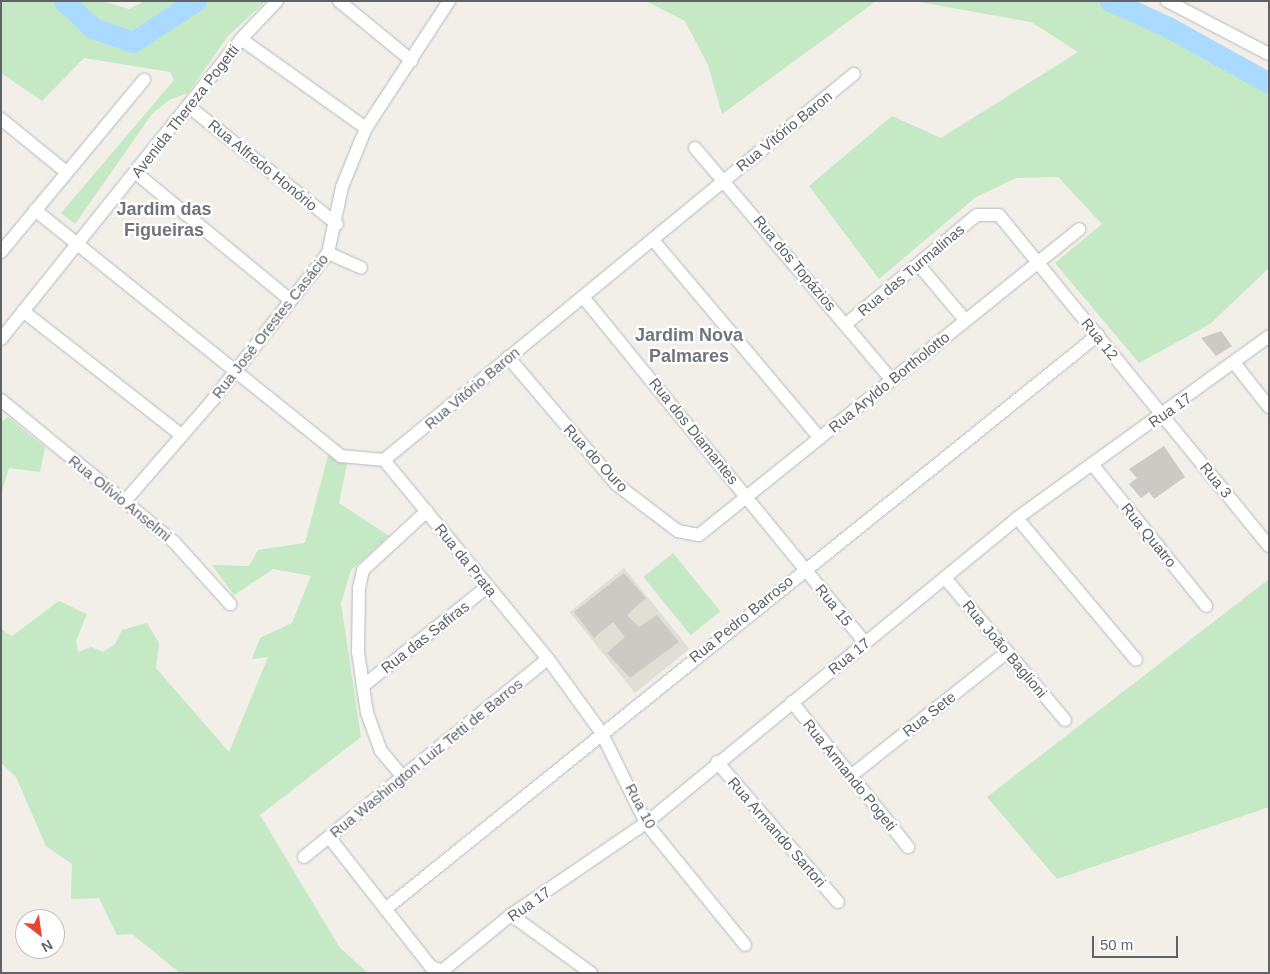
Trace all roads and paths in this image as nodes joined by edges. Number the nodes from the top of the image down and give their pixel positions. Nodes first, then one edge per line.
1 (277, 1) edge
2 (338, 1) edge
3 (449, 1) edge
4 (1167, 1) edge
5 (240, 40) junction
6 (1269, 54) edge
7 (412, 61) junction
8 (854, 74) dead end
9 (144, 80) dead end
10 (188, 106) junction
11 (1, 119) edge
12 (366, 128) junction
13 (695, 148) dead end
14 (65, 170) junction
15 (136, 174) junction
16 (725, 179) junction
17 (35, 210) junction
18 (977, 215) joint
19 (336, 224) junction
20 (1079, 229) dead end
21 (6, 237) edge
22 (653, 240) junction
23 (80, 243) junction
24 (1, 252) edge
25 (328, 253) junction
26 (918, 264) junction
27 (1036, 264) junction
28 (361, 268) dead end
29 (583, 296) junction
30 (289, 299) junction
31 (23, 312) junction
32 (965, 320) junction
33 (846, 324) junction
34 (1098, 335) junction
35 (1269, 336) edge
36 (1, 339) edge
37 (508, 357) junction
38 (1235, 364) junction
39 (236, 370) junction
40 (892, 380) junction
41 (1, 400) edge
42 (1269, 407) edge
43 (1164, 415) junction
44 (181, 435) junction
45 (820, 438) junction
46 (384, 460) junction
47 (1092, 464) junction
48 (748, 496) junction
49 (125, 501) junction
50 (427, 511) junction
51 (1017, 518) junction
52 (699, 534) joint
53 (1269, 546) edge
54 (803, 568) junction
55 (945, 578) junction
56 (487, 587) junction
57 (230, 604) dead end
58 (1206, 606) dead end
59 (864, 643) junction
60 (1006, 652) junction
61 (548, 659) junction
62 (1136, 660) dead end
63 (363, 686) junction
64 (792, 702) junction
65 (1065, 720) dead end
66 (601, 732) junction
67 (717, 762) junction
68 (852, 775) junction
69 (402, 776) junction
70 (646, 823) junction
71 (329, 837) junction
72 (908, 847) dead end
73 (304, 856) dead end
74 (838, 902) dead end
75 (388, 907) junction
76 (511, 915) junction
77 (745, 945) dead end
78 (590, 973) edge

1 - 5 street, Avenida Thereza Pogetti
2 - 7 street
3 - 7 street, Rua José Orestes Casácio
4 - 6 street
5 - 10 street, Avenida Thereza Pogetti
5 - 12 street
7 - 12 street, Rua José Orestes Casácio
8 - 16 street, Rua Vitório Baron
9 - 14 street
10 - 15 street, Avenida Thereza Pogetti
10 - 19 street, Rua Alfredo Honório
11 - 14 street
12 - 19 street, Rua José Orestes Casácio
13 - 16 street, Rua dos Topázios
14 - 17 street
15 - 23 street, Avenida Thereza Pogetti
15 - 30 street
16 - 22 street, Rua Vitório Baron
16 - 33 street, Rua dos Topázios
17 - 21 street
17 - 23 street
18 - 26 street, Rua das Turmalinas
18 - 27 street, Rua 12
19 - 25 street, Rua José Orestes Casácio
20 - 27 street, Rua Aryldo Bortholotto
21 - 24 street
22 - 29 street, Rua Vitório Baron
22 - 45 street
23 - 31 street, Avenida Thereza Pogetti
23 - 39 street
25 - 28 street
25 - 30 street, Rua José Orestes Casácio
26 - 32 street
26 - 33 street, Rua das Turmalinas
27 - 32 street, Rua Aryldo Bortholotto
27 - 34 street, Rua 12
29 - 37 street, Rua Vitório Baron
29 - 48 street, Rua dos Diamantes
30 - 39 street, Rua José Orestes Casácio
31 - 36 street, Avenida Thereza Pogetti
31 - 44 street
32 - 40 street, Rua Aryldo Bortholotto
33 - 40 street, Rua dos Topázios
34 - 43 street, Rua 12
34 - 54 street, Rua Pedro Barroso
35 - 38 street, Rua 17
37 - 46 street, Rua Vitório Baron
37 - 52 street, Rua do Ouro
38 - 42 street
38 - 43 street, Rua 17
39 - 44 street, Rua José Orestes Casácio
39 - 46 street
40 - 45 street, Rua Aryldo Bortholotto
41 - 49 street, Rua Olívio Anselmi
43 - 47 street, Rua 17
43 - 53 street, Rua 3
44 - 49 street, Rua José Orestes Casácio
45 - 48 street, Rua Aryldo Bortholotto
46 - 50 street, Rua da Prata
47 - 51 street, Rua 17
47 - 58 street, Rua Quatro
48 - 52 street, Rua Aryldo Bortholotto
48 - 54 street, Rua 15
49 - 57 street, Rua Olívio Anselmi
50 - 56 street, Rua da Prata
50 - 63 street
51 - 55 street, Rua 17
51 - 62 street
54 - 59 street, Rua 15
54 - 66 street, Rua Pedro Barroso
55 - 59 street, Rua 17
55 - 60 street, Rua João Baglioni
56 - 61 street, Rua da Prata
56 - 63 street, Rua das Safiras
59 - 64 street, Rua 17
60 - 65 street, Rua João Baglioni
60 - 68 street, Rua Sete
61 - 66 street, Rua 10
61 - 69 street, Rua Washington Luiz Tetti de Barros
63 - 69 street
64 - 67 street, Rua 17
64 - 68 street, Rua Armando Pogeti
66 - 70 street, Rua 10
66 - 75 street, Rua Pedro Barroso
67 - 70 street, Rua 17
67 - 74 street, Rua Armando Sartori
68 - 72 street, Rua Armando Pogeti
69 - 71 street, Rua Washington Luiz Tetti de Barros
70 - 76 street, Rua 17
70 - 77 street, Rua 10
71 - 73 street, Rua Washington Luiz Tetti de Barros
71 - 75 street
75 - 76 street, Rua 17
76 - 78 street

